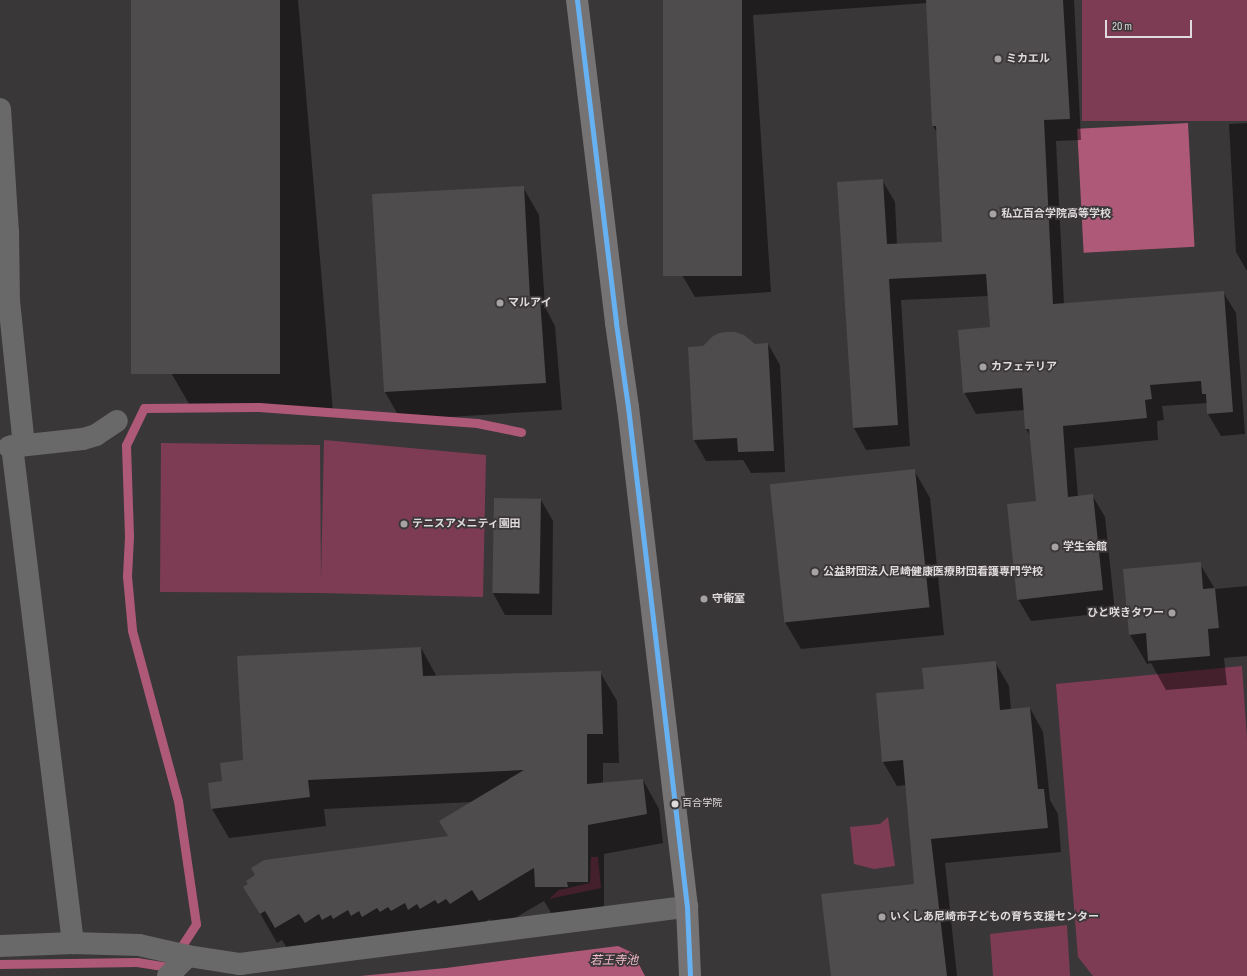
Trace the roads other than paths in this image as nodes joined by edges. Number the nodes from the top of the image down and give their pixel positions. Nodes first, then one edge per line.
1 (577, 0) edge
2 (0, 109) edge
3 (117, 421) dead end
4 (12, 446) edge
5 (687, 907) junction
6 (73, 943) junction
7 (0, 946) edge
8 (188, 956) junction
9 (168, 976) edge
10 (690, 976) edge

1 - 5 main road
2 - 4 street
3 - 4 street
4 - 6 street
5 - 8 street
5 - 10 main road
6 - 7 street
6 - 8 street
8 - 9 street

